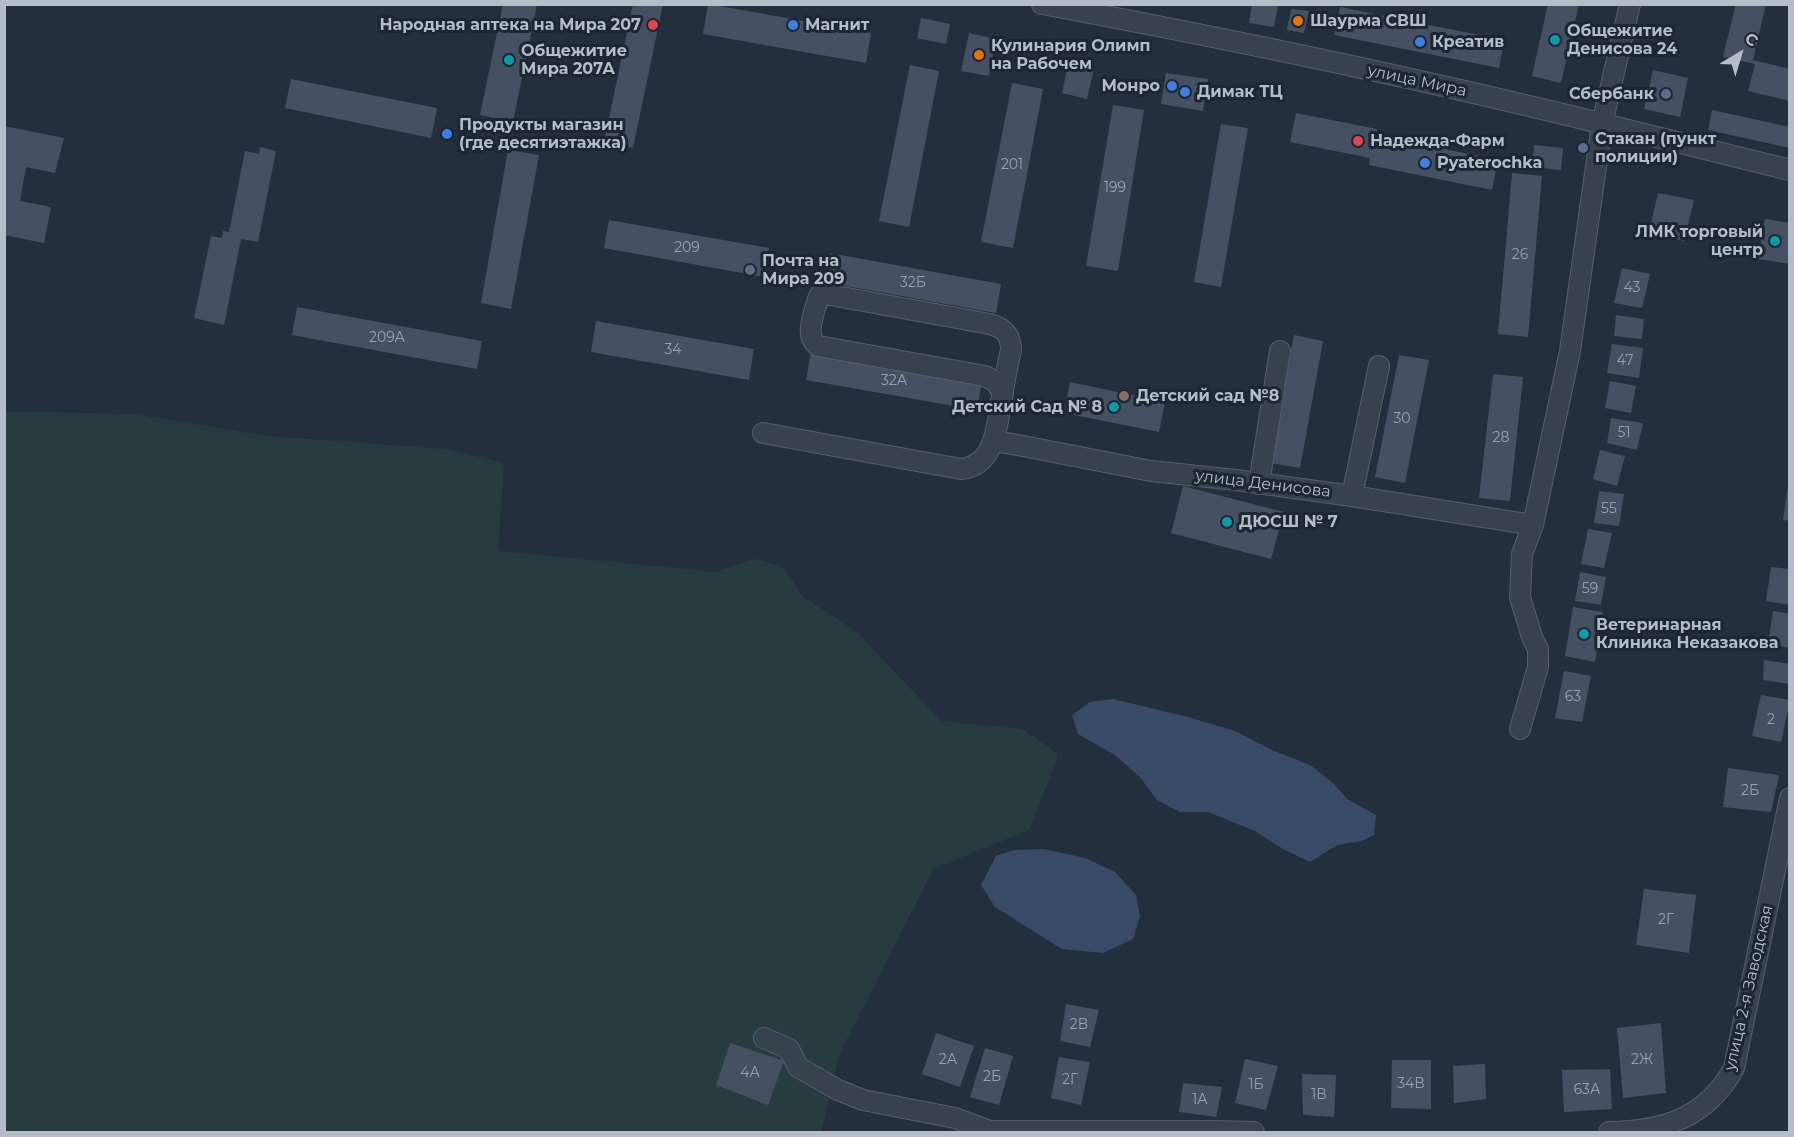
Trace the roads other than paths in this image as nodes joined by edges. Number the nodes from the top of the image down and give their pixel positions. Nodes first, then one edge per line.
1 (1042, 4) edge
2 (1630, 4) edge
3 (1602, 124) junction
4 (1790, 170) edge
5 (1280, 351) dead end
6 (1008, 364) junction
7 (1379, 366) dead end
8 (985, 376) junction
9 (1003, 393) junction
10 (763, 433) dead end
11 (993, 441) junction
12 (1259, 484) junction
13 (1352, 496) junction
14 (1533, 525) junction
15 (1520, 729) dead end
16 (1789, 806) edge
17 (764, 1038) dead end
18 (990, 1132) edge
19 (1211, 1132) edge
20 (1254, 1132) edge
21 (1609, 1132) edge

1 - 3 street, улица Мира
2 - 3 street
3 - 4 street, улица Мира
3 - 14 street
5 - 12 street
6 - 8 street
6 - 8 street
6 - 9 street
7 - 13 street
8 - 9 street
9 - 11 street
10 - 11 street
11 - 12 street, улица Денисова
12 - 13 street, улица Денисова
13 - 14 street, улица Денисова
14 - 15 street
16 - 21 street, улица 2-я Заводская
17 - 18 street
18 - 19 street
19 - 20 street

